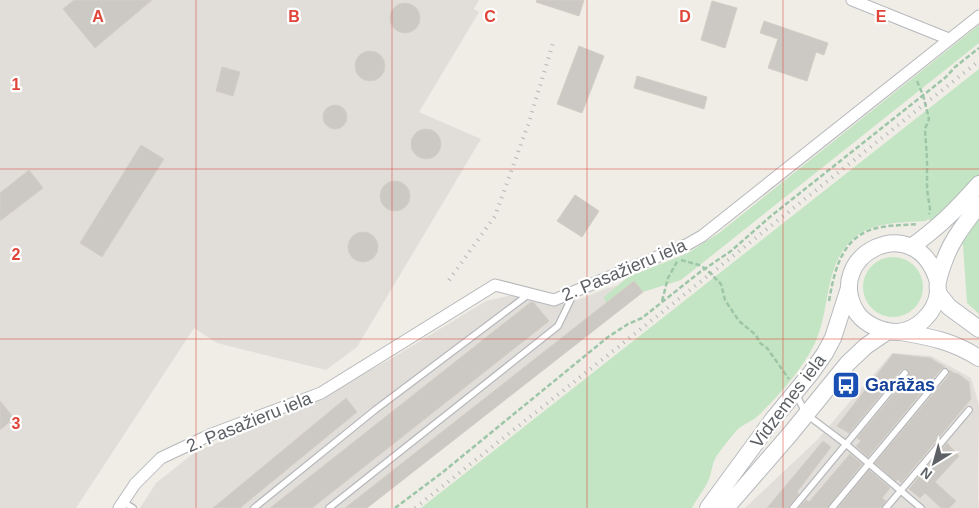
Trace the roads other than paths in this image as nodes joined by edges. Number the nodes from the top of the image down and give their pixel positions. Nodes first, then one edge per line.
1 (852, 0) edge
2 (979, 16) edge
3 (949, 39) junction
4 (979, 184) edge
5 (979, 205) edge
6 (911, 247) junction
7 (849, 286) junction
8 (938, 288) junction
9 (575, 291) junction
10 (529, 294) junction
11 (979, 329) edge
12 (894, 332) junction
13 (979, 358) edge
14 (945, 372) dead end
15 (905, 373) dead end
16 (793, 388) junction
17 (969, 410) dead end
18 (806, 414) junction
19 (846, 445) junction
20 (869, 464) junction
21 (900, 490) junction
22 (125, 506) edge
23 (254, 508) edge
24 (329, 508) edge
25 (708, 508) edge
26 (726, 508) edge
27 (793, 508) edge
28 (832, 508) edge
29 (886, 508) edge
30 (921, 508) edge

1 - 3 street
2 - 3 street, 2. Pasažieru iela
3 - 9 street, 2. Pasažieru iela
4 - 6 street
5 - 8 street, Vidzemes iela
6 - 7 street, Vidzemes iela
6 - 8 street
7 - 12 street
7 - 16 street, Vidzemes iela
8 - 11 street
8 - 12 street, Vidzemes iela
9 - 10 street, 2. Pasažieru iela
9 - 24 lane
10 - 22 street, 2. Pasažieru iela
10 - 23 lane
12 - 13 street
12 - 18 street, Vidzemes iela
14 - 20 lane
15 - 19 lane
16 - 18 lane
16 - 25 street, Vidzemes iela
17 - 21 lane
18 - 19 lane
18 - 26 street, Vidzemes iela
19 - 20 lane
19 - 27 lane
20 - 21 lane
20 - 28 lane
21 - 29 lane
21 - 30 lane

